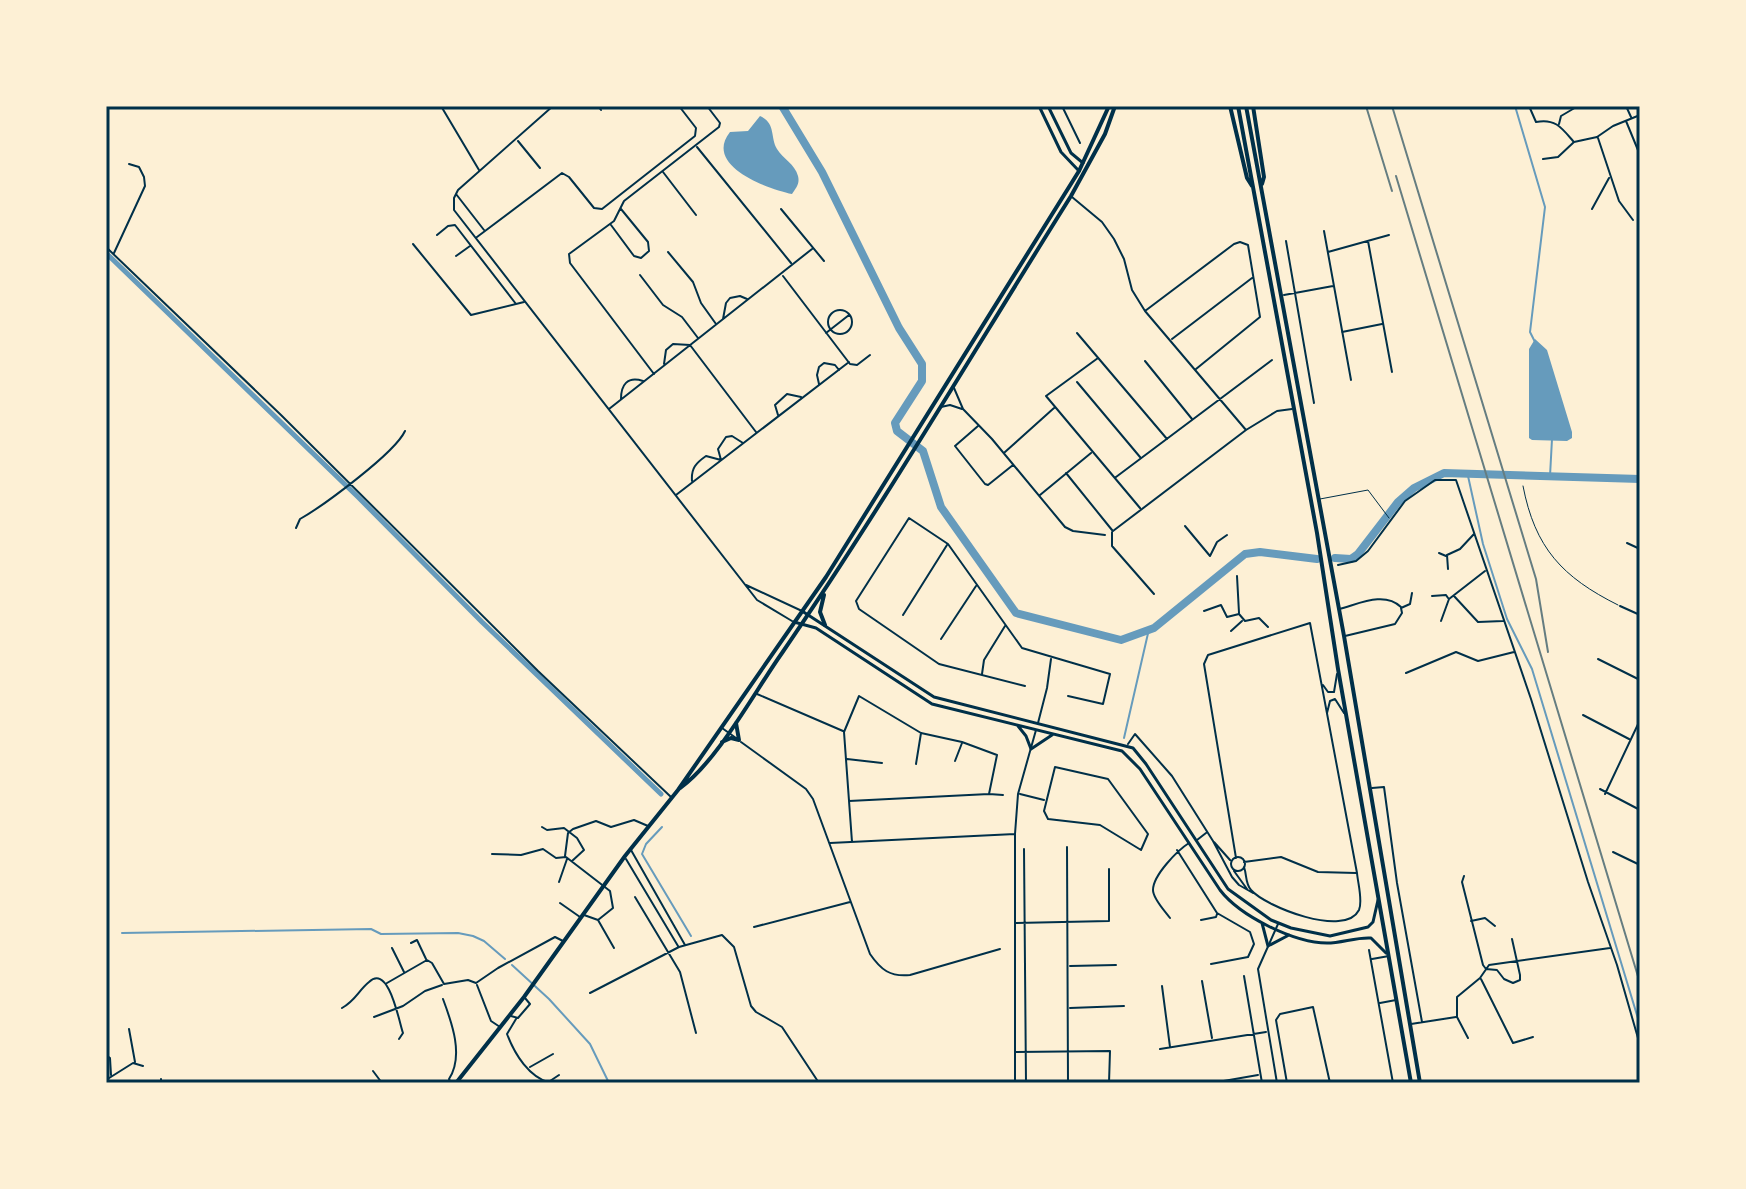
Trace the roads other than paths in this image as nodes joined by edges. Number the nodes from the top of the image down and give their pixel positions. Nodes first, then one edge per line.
1 (441, 106) edge
2 (553, 106) edge
3 (598, 106) edge
4 (679, 106) edge
5 (707, 106) edge
6 (1039, 106) edge
7 (1048, 106) edge
8 (1062, 106) edge
9 (1109, 106) edge
10 (1115, 106) edge
11 (1230, 106) edge
12 (1238, 106) edge
13 (1246, 106) edge
14 (1253, 106) edge
15 (1529, 106) edge
16 (1578, 106) edge
17 (1626, 106) edge
18 (601, 110) dead end
19 (1640, 115) edge
20 (1632, 118) junction
21 (1626, 120) junction
22 (1559, 125) junction
23 (1597, 137) junction
24 (517, 138) junction
25 (1574, 142) junction
26 (1080, 143) dead end
27 (696, 147) junction
28 (1640, 155) edge
29 (1543, 159) dead end
30 (1084, 163) junction
31 (129, 164) dead end
32 (540, 168) dead end
33 (480, 171) junction
34 (662, 171) junction
35 (1079, 171) junction
36 (1610, 177) junction
37 (1261, 186) junction
38 (1254, 188) junction
39 (455, 193) junction
40 (1071, 196) junction
41 (621, 209) junction
42 (781, 209) dead end
43 (1592, 209) dead end
44 (696, 215) dead end
45 (1633, 220) dead end
46 (610, 224) junction
47 (485, 231) junction
48 (1324, 231) dead end
49 (437, 235) dead end
50 (1389, 235) dead end
51 (476, 238) junction
52 (1286, 241) dead end
53 (1368, 241) junction
54 (413, 244) dead end
55 (471, 245) junction
56 (106, 247) edge
57 (812, 249) junction
58 (668, 252) dead end
59 (1328, 252) junction
60 (113, 254) junction
61 (456, 256) dead end
62 (824, 261) dead end
63 (792, 265) junction
64 (781, 273) junction
65 (640, 275) dead end
66 (1253, 277) junction
67 (1334, 286) junction
68 (1295, 293) junction
69 (1281, 296) junction
70 (748, 300) junction
71 (526, 302) junction
72 (516, 304) junction
73 (1145, 311) junction
74 (850, 314) junction
75 (723, 319) junction
76 (717, 324) junction
77 (1383, 324) junction
78 (831, 329) junction
79 (1342, 332) junction
80 (826, 333) junction
81 (1077, 333) dead end
82 (698, 338) junction
83 (1171, 340) junction
84 (690, 345) junction
85 (870, 355) dead end
86 (1098, 358) junction
87 (1272, 360) dead end
88 (1145, 361) dead end
89 (849, 362) junction
90 (663, 366) junction
91 (839, 370) junction
92 (1195, 370) junction
93 (1392, 372) dead end
94 (654, 374) junction
95 (1351, 380) dead end
96 (644, 381) junction
97 (1077, 382) dead end
98 (820, 385) junction
99 (954, 386) junction
100 (803, 398) junction
101 (621, 399) junction
102 (1220, 399) junction
103 (1314, 403) dead end
104 (941, 407) junction
105 (1055, 408) junction
106 (1295, 408) junction
107 (609, 409) junction
108 (963, 409) junction
109 (779, 416) junction
110 (1193, 420) junction
111 (979, 426) junction
112 (1246, 430) junction
113 (405, 431) dead end
114 (757, 433) junction
115 (920, 435) junction
116 (1167, 439) junction
117 (743, 443) junction
118 (1092, 452) junction
119 (1004, 453) junction
120 (906, 456) junction
121 (1141, 458) junction
122 (721, 460) junction
123 (1014, 464) junction
124 (1066, 473) junction
125 (1115, 478) junction
126 (692, 483) junction
127 (349, 485) junction
128 (1523, 486) dead end
129 (676, 495) junction
130 (1039, 496) junction
131 (1318, 500) junction
132 (1141, 509) junction
133 (1391, 519) junction
134 (1185, 526) dead end
135 (296, 528) dead end
136 (1113, 531) junction
137 (1474, 533) junction
138 (1105, 535) dead end
139 (1227, 535) dead end
140 (1627, 543) dead end
141 (948, 544) junction
142 (1640, 549) edge
143 (1439, 553) dead end
144 (1447, 556) junction
145 (1338, 565) dead end
146 (1448, 569) dead end
147 (1486, 571) junction
148 (1237, 576) dead end
149 (745, 584) junction
150 (977, 585) junction
151 (824, 593) junction
152 (1412, 593) dead end
153 (1154, 594) dead end
154 (1432, 596) dead end
155 (1454, 596) junction
156 (1449, 599) junction
157 (780, 601) junction
158 (1620, 606) joint
159 (1401, 608) junction
160 (1337, 609) junction
161 (802, 611) junction
162 (1204, 611) dead end
163 (774, 612) junction
164 (1239, 614) junction
165 (809, 615) junction
166 (903, 615) dead end
167 (1640, 615) edge
168 (1242, 620) junction
169 (1441, 621) dead end
170 (1504, 621) junction
171 (794, 622) junction
172 (803, 623) junction
173 (825, 625) junction
174 (1006, 626) junction
175 (1268, 627) dead end
176 (1231, 631) dead end
177 (1344, 636) junction
178 (941, 639) dead end
179 (1515, 652) junction
180 (1051, 658) junction
181 (1598, 659) dead end
182 (1338, 669) junction
183 (1406, 673) dead end
184 (982, 675) junction
185 (1640, 680) edge
186 (1321, 681) junction
187 (1025, 686) dead end
188 (755, 693) junction
189 (1068, 696) dead end
190 (1583, 715) dead end
191 (1327, 716) junction
192 (1346, 717) junction
193 (1640, 720) edge
194 (736, 721) junction
195 (1038, 723) junction
196 (1015, 724) junction
197 (721, 727) junction
198 (1036, 729) junction
199 (844, 732) junction
200 (728, 733) junction
201 (921, 733) junction
202 (1055, 734) junction
203 (739, 740) junction
204 (1631, 740) junction
205 (962, 742) junction
206 (720, 743) junction
207 (1128, 745) junction
208 (1031, 749) junction
209 (845, 759) junction
210 (955, 761) dead end
211 (882, 763) dead end
212 (916, 764) dead end
213 (1370, 789) junction
214 (1600, 789) dead end
215 (678, 790) junction
216 (989, 794) junction
217 (1018, 794) junction
218 (1605, 794) junction
219 (1003, 795) dead end
220 (672, 797) junction
221 (849, 801) junction
222 (1046, 801) junction
223 (1640, 810) edge
224 (648, 826) junction
225 (542, 827) dead end
226 (569, 831) junction
227 (1207, 832) junction
228 (1015, 834) junction
229 (1197, 840) junction
230 (1213, 841) junction
231 (852, 842) junction
232 (829, 843) junction
233 (1190, 843) junction
234 (1067, 847) dead end
235 (630, 849) junction
236 (1024, 849) dead end
237 (1177, 850) junction
238 (1613, 852) dead end
239 (492, 854) dead end
240 (625, 856) junction
241 (566, 858) junction
242 (1234, 859) junction
243 (571, 862) junction
244 (1244, 864) junction
245 (1640, 865) edge
246 (1109, 869) dead end
247 (1231, 869) junction
248 (1357, 873) junction
249 (1464, 876) dead end
250 (559, 882) dead end
251 (603, 886) junction
252 (1252, 893) junction
253 (635, 897) dead end
254 (1379, 897) junction
255 (851, 902) junction
256 (560, 903) dead end
257 (1217, 913) junction
258 (582, 916) junction
259 (1170, 918) dead end
260 (598, 920) junction
261 (1201, 920) dead end
262 (1470, 921) junction
263 (1067, 922) junction
264 (1261, 922) junction
265 (1015, 923) junction
266 (1025, 923) junction
267 (1278, 924) junction
268 (1495, 926) dead end
269 (754, 927) dead end
270 (1275, 930) junction
271 (1290, 934) junction
272 (1512, 939) dead end
273 (564, 942) junction
274 (1408, 942) junction
275 (411, 943) dead end
276 (1396, 944) junction
277 (685, 945) junction
278 (1268, 946) junction
279 (679, 947) junction
280 (392, 948) dead end
281 (614, 948) dead end
282 (1611, 948) junction
283 (1000, 949) dead end
284 (1369, 950) dead end
285 (669, 952) junction
286 (1389, 956) junction
287 (1371, 959) junction
288 (427, 960) junction
289 (1517, 960) junction
290 (1211, 964) dead end
291 (1116, 965) dead end
292 (1067, 966) junction
293 (1486, 969) junction
294 (1414, 971) junction
295 (404, 973) junction
296 (1402, 974) junction
297 (1244, 976) dead end
298 (1480, 978) junction
299 (1202, 981) dead end
300 (387, 983) junction
301 (476, 983) junction
302 (444, 984) junction
303 (1162, 986) dead end
304 (590, 993) dead end
305 (526, 995) junction
306 (443, 999) dead end
307 (1396, 1000) junction
308 (1378, 1003) junction
309 (1124, 1006) dead end
310 (342, 1008) dead end
311 (395, 1008) junction
312 (1067, 1009) junction
313 (511, 1015) junction
314 (374, 1017) dead end
315 (1457, 1017) junction
316 (516, 1019) junction
317 (1422, 1022) junction
318 (1410, 1024) junction
319 (500, 1027) junction
320 (129, 1029) dead end
321 (1268, 1032) junction
322 (696, 1033) dead end
323 (1254, 1034) junction
324 (1533, 1037) dead end
325 (1468, 1038) dead end
326 (399, 1039) dead end
327 (1213, 1041) junction
328 (1640, 1045) edge
329 (1170, 1048) junction
330 (1160, 1049) dead end
331 (1015, 1052) junction
332 (1026, 1052) junction
333 (1068, 1052) junction
334 (553, 1054) dead end
335 (106, 1055) edge
336 (135, 1063) junction
337 (143, 1066) dead end
338 (456, 1067) junction
339 (529, 1068) junction
340 (373, 1071) dead end
341 (464, 1072) junction
342 (1260, 1074) junction
343 (559, 1075) dead end
344 (111, 1076) junction
345 (106, 1080) edge
346 (550, 1082) edge
347 (382, 1083) edge
348 (453, 1083) edge
349 (819, 1083) edge
350 (1015, 1083) edge
351 (1026, 1083) edge
352 (1068, 1083) edge
353 (1109, 1083) edge
354 (1212, 1083) edge
355 (1262, 1083) edge
356 (1277, 1083) edge
357 (1287, 1083) edge
358 (1330, 1083) edge
359 (1393, 1083) edge
360 (1411, 1083) edge
361 (1420, 1083) edge

1 - 33 street
2 - 24 street
3 - 18 street
4 - 47 street
5 - 27 street
6 - 35 street
7 - 30 street
8 - 26 street
9 - 30 main road
10 - 40 main road
11 - 38 main road
12 - 38 main road
13 - 37 main road
14 - 37 main road
15 - 22 street
16 - 22 street
17 - 20 street
19 - 20 street
20 - 21 street
21 - 23 street
21 - 28 street
22 - 25 street
23 - 25 street
23 - 36 street
24 - 32 street
24 - 33 street
25 - 29 street
27 - 34 street
27 - 63 street
30 - 35 main road
31 - 60 street
33 - 39 street
34 - 41 street
34 - 44 street
35 - 115 main road
36 - 43 street
36 - 45 street
37 - 69 main road
38 - 106 main road
39 - 47 street
39 - 51 street
40 - 73 street
40 - 99 main road
41 - 46 street
41 - 46 street
42 - 57 street
46 - 94 street
47 - 51 street
48 - 59 street
49 - 55 street
50 - 53 street
51 - 71 street
52 - 68 street
53 - 59 street
53 - 77 street
54 - 72 street
55 - 61 street
55 - 72 street
56 - 60 street
57 - 62 street
57 - 63 street
58 - 76 street
59 - 67 street
60 - 127 street
63 - 64 street
64 - 70 street
64 - 80 street
65 - 82 street
66 - 73 street
66 - 83 street
66 - 92 street
67 - 68 street
67 - 79 street
68 - 69 street
68 - 103 street
69 - 131 main road
70 - 75 street
70 - 75 street
71 - 72 street
71 - 107 street
73 - 83 street
74 - 78 street
74 - 78 street
74 - 78 street
75 - 76 street
76 - 82 street
77 - 79 street
77 - 93 street
78 - 80 street
79 - 95 street
80 - 89 street
81 - 86 street
82 - 84 street
83 - 92 street
84 - 90 street
84 - 90 street
84 - 114 street
85 - 89 street
86 - 105 street
86 - 116 street
87 - 102 street
88 - 110 street
89 - 91 street
90 - 94 street
91 - 98 street
91 - 98 street
92 - 102 street
94 - 96 street
96 - 101 street
96 - 101 street
97 - 121 street
98 - 100 street
99 - 104 main road
99 - 108 street
100 - 109 street
100 - 109 street
101 - 107 street
102 - 110 street
102 - 112 street
104 - 108 street
104 - 115 main road
105 - 118 street
105 - 119 street
106 - 112 street
106 - 182 main road
107 - 129 street
108 - 111 street
109 - 114 street
110 - 116 street
111 - 119 street
111 - 123 street
112 - 132 street
113 - 127 street
114 - 117 street
115 - 120 main road
116 - 121 street
117 - 122 street
117 - 122 street
118 - 124 street
118 - 125 street
119 - 123 street
120 - 151 main road
120 - 161 main road
121 - 125 street
122 - 126 street
122 - 126 street
123 - 130 street
124 - 130 street
124 - 136 street
125 - 132 street
126 - 129 street
127 - 135 street
127 - 220 street
128 - 158 lane
129 - 149 street
130 - 138 street
131 - 133 lane
131 - 160 main road
132 - 136 street
133 - 137 street
133 - 145 street
134 - 139 street
136 - 153 street
137 - 144 street
137 - 147 street
140 - 142 street
141 - 150 street
141 - 166 street
141 - 184 street
143 - 144 street
144 - 146 street
147 - 155 street
147 - 170 street
148 - 164 street
149 - 157 street
149 - 163 street
150 - 174 street
150 - 178 street
151 - 165 main road
151 - 173 main road
152 - 159 street
154 - 156 street
155 - 156 street
155 - 170 street
156 - 169 street
157 - 161 street
157 - 163 street
158 - 167 street
159 - 160 street
159 - 177 street
160 - 177 main road
161 - 165 street
161 - 171 main road
162 - 164 street
163 - 171 street
164 - 168 street
165 - 172 main road
165 - 173 street
168 - 175 street
168 - 176 street
170 - 179 street
171 - 172 street
171 - 197 main road
172 - 188 main road
172 - 196 street
173 - 195 street
174 - 180 street
174 - 184 street
177 - 213 main road
179 - 183 street
179 - 282 street
180 - 189 street
180 - 195 street
181 - 185 street
182 - 186 street
182 - 192 main road
184 - 187 street
186 - 191 street
186 - 242 street
188 - 194 main road
188 - 199 street
190 - 204 street
191 - 192 street
191 - 248 street
192 - 254 main road
193 - 204 street
194 - 200 main road
194 - 203 main road
195 - 198 street
195 - 207 street
196 - 198 street
196 - 208 street
197 - 200 street
197 - 215 main road
198 - 202 street
198 - 208 street
199 - 201 street
199 - 209 street
200 - 203 street
200 - 206 main road
201 - 205 street
201 - 212 street
202 - 208 street
202 - 233 street
203 - 206 main road
203 - 232 street
204 - 218 street
205 - 210 street
205 - 216 street
206 - 215 main road
207 - 227 street
207 - 229 street
208 - 217 street
209 - 211 street
209 - 221 street
213 - 274 street
213 - 276 main road
214 - 218 street
215 - 220 main road
216 - 219 street
216 - 221 street
217 - 222 street
217 - 228 street
218 - 223 street
220 - 224 main road
221 - 231 street
222 - 222 street
224 - 226 street
224 - 235 main road
225 - 226 street
226 - 241 street
226 - 243 street
227 - 229 street
227 - 230 street
228 - 231 street
228 - 265 street
229 - 267 street
230 - 242 street
230 - 247 street
231 - 232 street
232 - 255 street
233 - 237 street
233 - 264 street
234 - 263 street
235 - 240 main road
235 - 277 street
236 - 266 street
237 - 257 street
237 - 259 street
238 - 245 street
239 - 241 street
240 - 251 main road
240 - 279 street
241 - 243 street
241 - 250 street
242 - 244 street
242 - 247 street
243 - 251 street
244 - 247 street
244 - 248 street
244 - 252 street
246 - 263 street
247 - 252 street
248 - 252 street
249 - 262 street
251 - 258 main road
251 - 260 street
253 - 285 street
254 - 267 street
254 - 286 main road
255 - 269 street
255 - 283 street
256 - 258 street
257 - 261 street
257 - 290 street
258 - 260 street
258 - 273 main road
260 - 281 street
262 - 268 street
262 - 293 street
263 - 266 street
263 - 292 street
264 - 270 street
264 - 278 street
265 - 266 street
265 - 331 street
266 - 332 street
267 - 270 street
270 - 271 street
270 - 278 street
271 - 278 street
271 - 286 street
272 - 289 street
273 - 301 street
273 - 305 main road
274 - 276 street
274 - 294 street
275 - 288 street
276 - 296 main road
277 - 279 street
277 - 349 street
278 - 321 street
279 - 285 street
280 - 295 street
282 - 289 street
282 - 328 street
284 - 287 street
285 - 304 street
285 - 322 street
286 - 287 street
286 - 307 main road
287 - 308 street
288 - 295 street
288 - 302 street
289 - 293 street
289 - 293 street
291 - 292 street
292 - 312 street
293 - 298 street
294 - 296 street
294 - 317 street
295 - 300 street
296 - 318 main road
297 - 323 street
298 - 315 street
298 - 324 street
299 - 327 street
300 - 310 street
300 - 311 street
301 - 302 street
301 - 319 street
302 - 311 street
303 - 329 street
305 - 313 main road
305 - 316 street
306 - 338 street
307 - 308 street
307 - 360 main road
308 - 359 street
309 - 312 street
311 - 314 street
311 - 326 street
312 - 333 street
313 - 316 street
313 - 319 main road
315 - 317 street
315 - 325 street
316 - 339 street
317 - 318 street
318 - 361 main road
319 - 341 main road
320 - 336 street
321 - 323 street
321 - 356 street
323 - 327 street
323 - 342 street
327 - 329 street
329 - 330 street
331 - 332 street
331 - 350 street
332 - 333 street
332 - 351 street
333 - 352 street
333 - 353 street
334 - 339 street
335 - 344 street
336 - 337 street
336 - 344 street
338 - 341 street
338 - 348 street
339 - 346 street
340 - 347 street
341 - 348 main road
342 - 354 street
342 - 355 street
343 - 346 street
344 - 345 street
357 - 358 street

